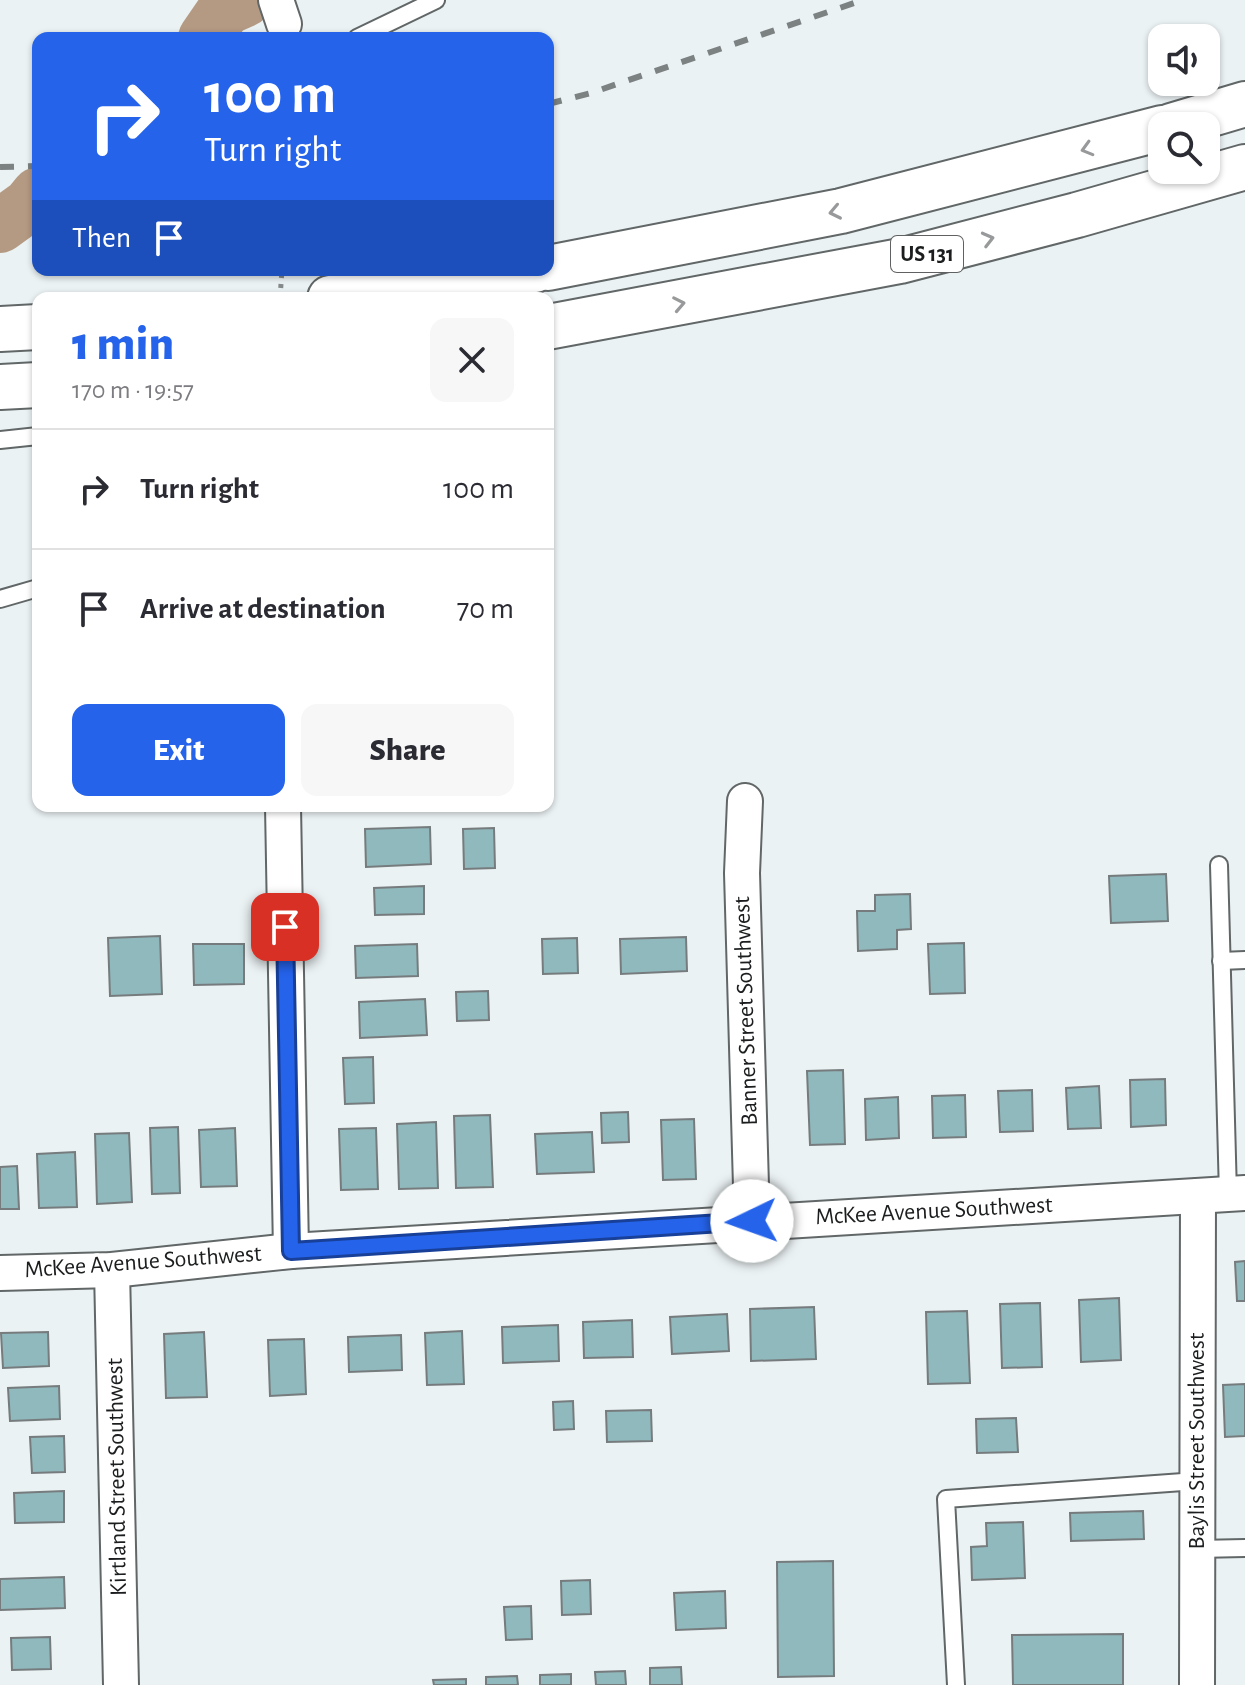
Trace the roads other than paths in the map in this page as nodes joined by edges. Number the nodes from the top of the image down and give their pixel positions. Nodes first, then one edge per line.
1 (436, 0) edge
2 (369, 32) edge
3 (1245, 104) edge
4 (1218, 112) edge
5 (1148, 132) edge
6 (1245, 167) edge
7 (554, 267) edge
8 (491, 276) edge
9 (374, 292) edge
10 (554, 326) edge
11 (32, 327) edge
12 (0, 329) edge
13 (32, 385) edge
14 (0, 387) edge
15 (32, 437) edge
16 (0, 440) edge
17 (32, 590) edge
18 (0, 599) edge
19 (745, 801) dead end
20 (283, 812) edge
21 (1219, 865) dead end
22 (1245, 960) edge
23 (1221, 961) junction
24 (1223, 1195) edge
25 (752, 1221) junction
26 (291, 1251) junction
27 (112, 1270) junction
28 (0, 1273) edge
29 (1197, 1481) junction
30 (1245, 1548) edge
31 (1197, 1549) junction
32 (121, 1685) edge
33 (956, 1685) edge
34 (1197, 1685) edge

1 - 2 lane
3 - 4 highway
5 -> 7 highway, US 131
10 -> 6 highway, US 131
8 - 9 highway
11 - 12 highway
13 - 14 highway
15 - 16 lane
17 - 18 lane
19 - 25 street, Banner Street Southwest
20 - 26 street
21 - 23 lane, Baylis Street Southwest
22 - 23 lane
23 - 24 lane, Baylis Street Southwest
24 - 25 street, McKee Avenue Southwest
24 - 29 street, Baylis Street Southwest
25 - 26 street, McKee Avenue Southwest
26 - 27 street, McKee Avenue Southwest
27 - 28 street, McKee Avenue Southwest
27 - 32 street, Kirtland Street Southwest
29 - 31 street, Baylis Street Southwest
29 - 33 lane
30 - 31 lane
31 - 34 street, Baylis Street Southwest

